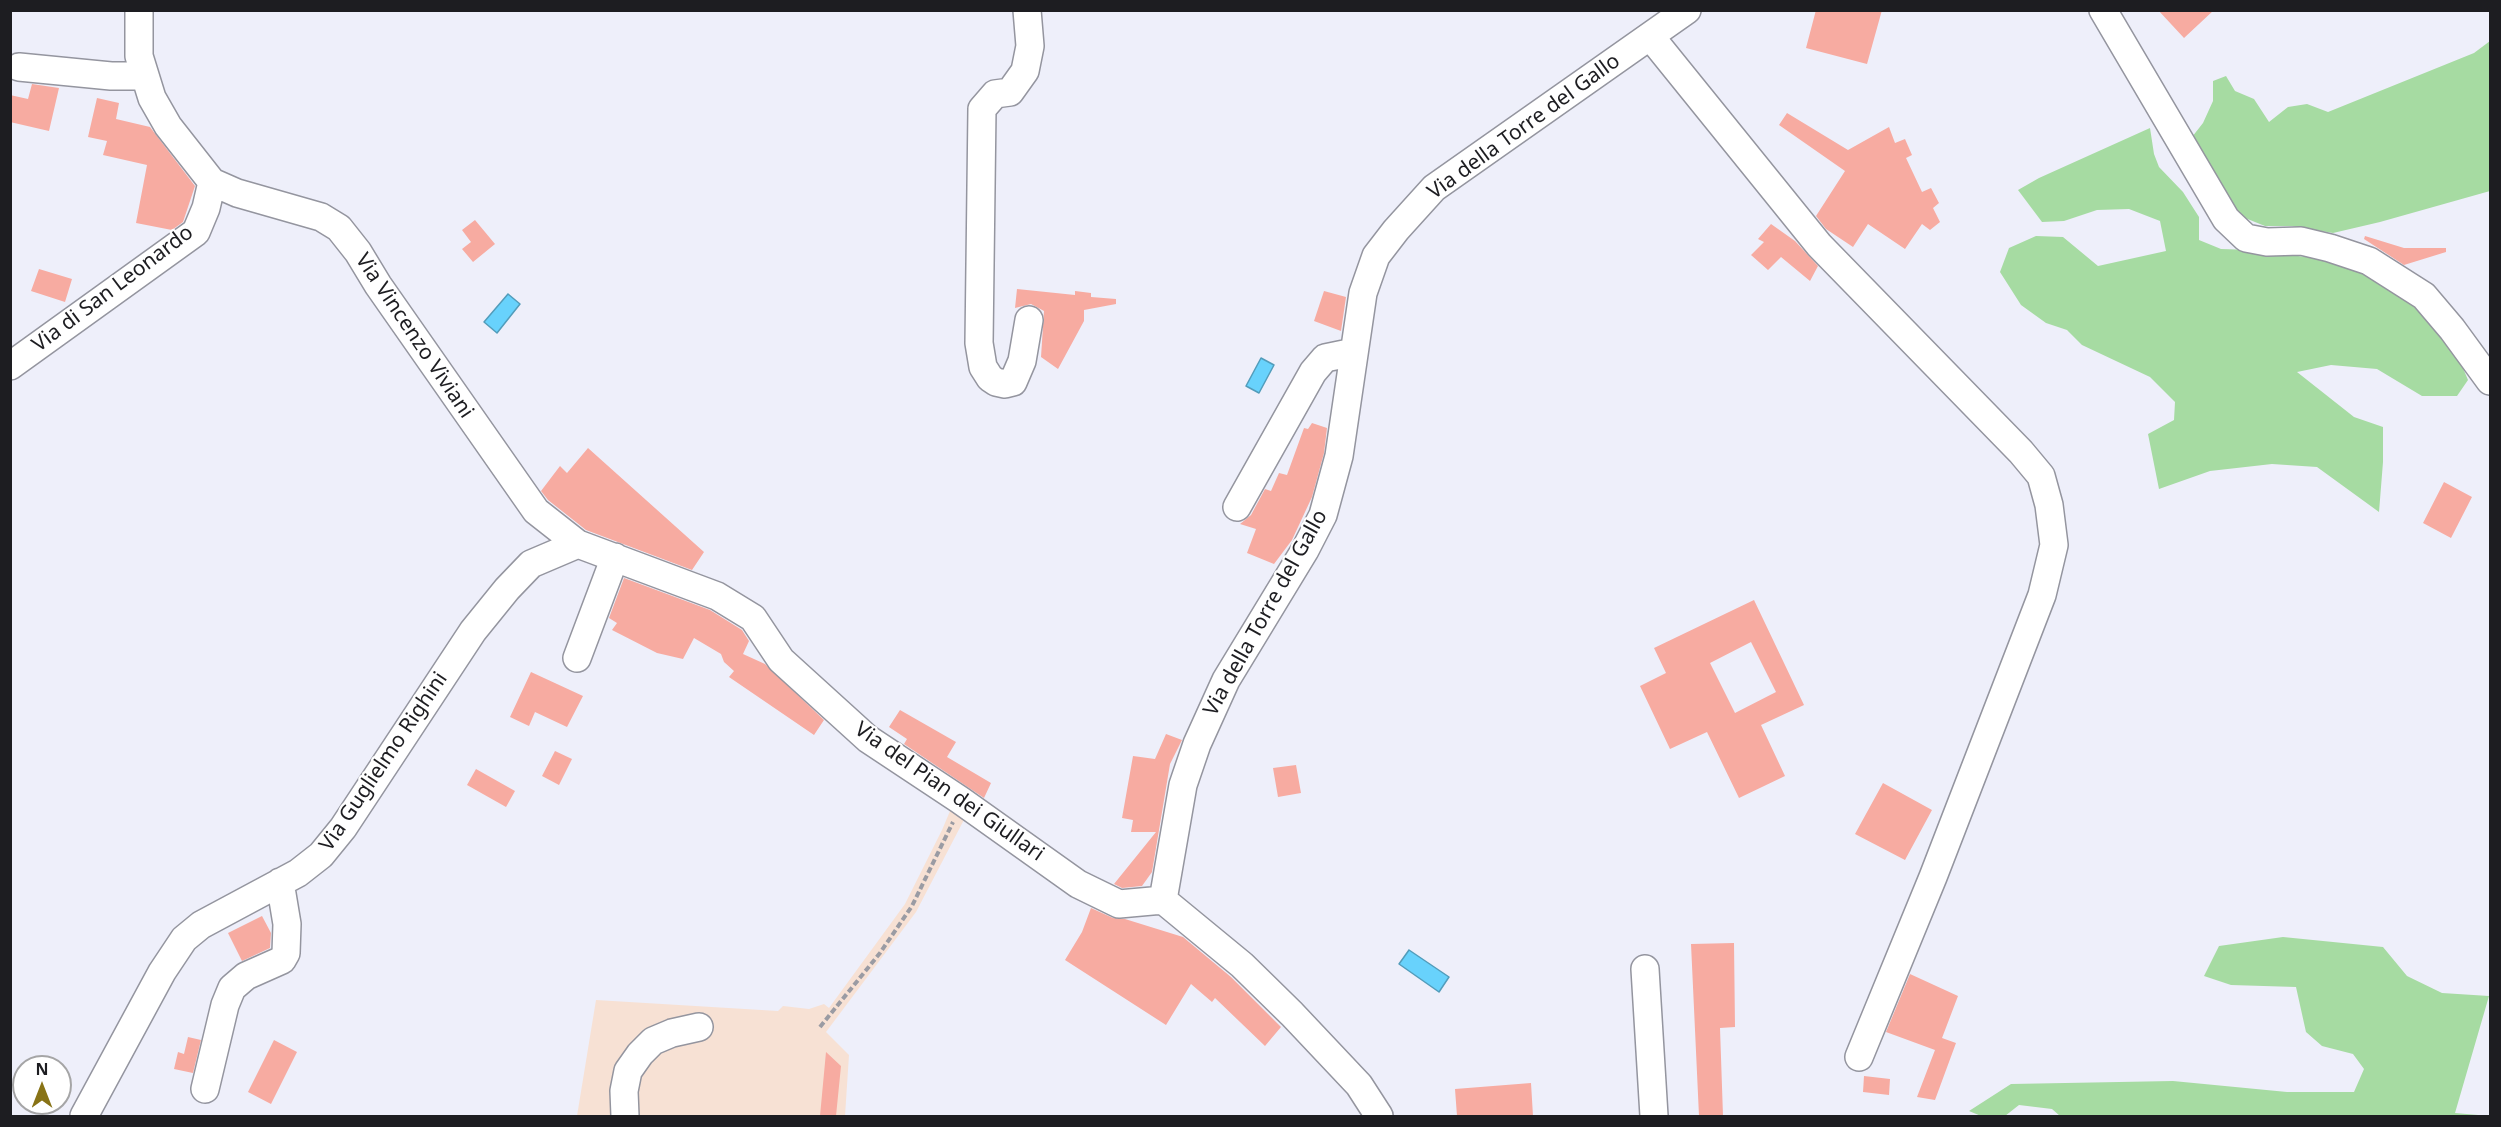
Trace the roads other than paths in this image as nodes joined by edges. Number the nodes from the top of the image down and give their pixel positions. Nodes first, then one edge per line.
1 (139, 10) edge
2 (1027, 10) edge
3 (1687, 10) edge
4 (2103, 10) edge
5 (1650, 36) junction
6 (19, 67) dead end
7 (145, 76) junction
8 (212, 182) junction
9 (1029, 320) dead end
10 (1354, 352) junction
11 (10, 366) edge
12 (2490, 381) edge
13 (1237, 507) dead end
14 (578, 544) junction
15 (615, 557) junction
16 (577, 658) dead end
17 (280, 882) junction
18 (1163, 900) junction
19 (1645, 969) dead end
20 (699, 1027) dead end
21 (1859, 1057) dead end
22 (205, 1089) dead end
23 (84, 1116) edge
24 (625, 1116) edge
25 (1379, 1116) edge
26 (1654, 1116) edge

1 - 7 street
2 - 9 street
3 - 5 street, Via della Torre del Gallo
4 - 12 street
5 - 10 street, Via della Torre del Gallo
5 - 21 street
6 - 7 street
7 - 8 street
8 - 11 street, Via di San Leonardo
8 - 14 street, Via Vincenzo Viviani
10 - 13 street
10 - 18 street, Via della Torre del Gallo
14 - 15 street, Via del Pian dei Giullari
14 - 17 street, Via Guglielmo Righini
15 - 16 street
15 - 18 street, Via del Pian dei Giullari
17 - 22 street
17 - 23 street, Via Guglielmo Righini
18 - 25 street
19 - 26 street
20 - 24 street

